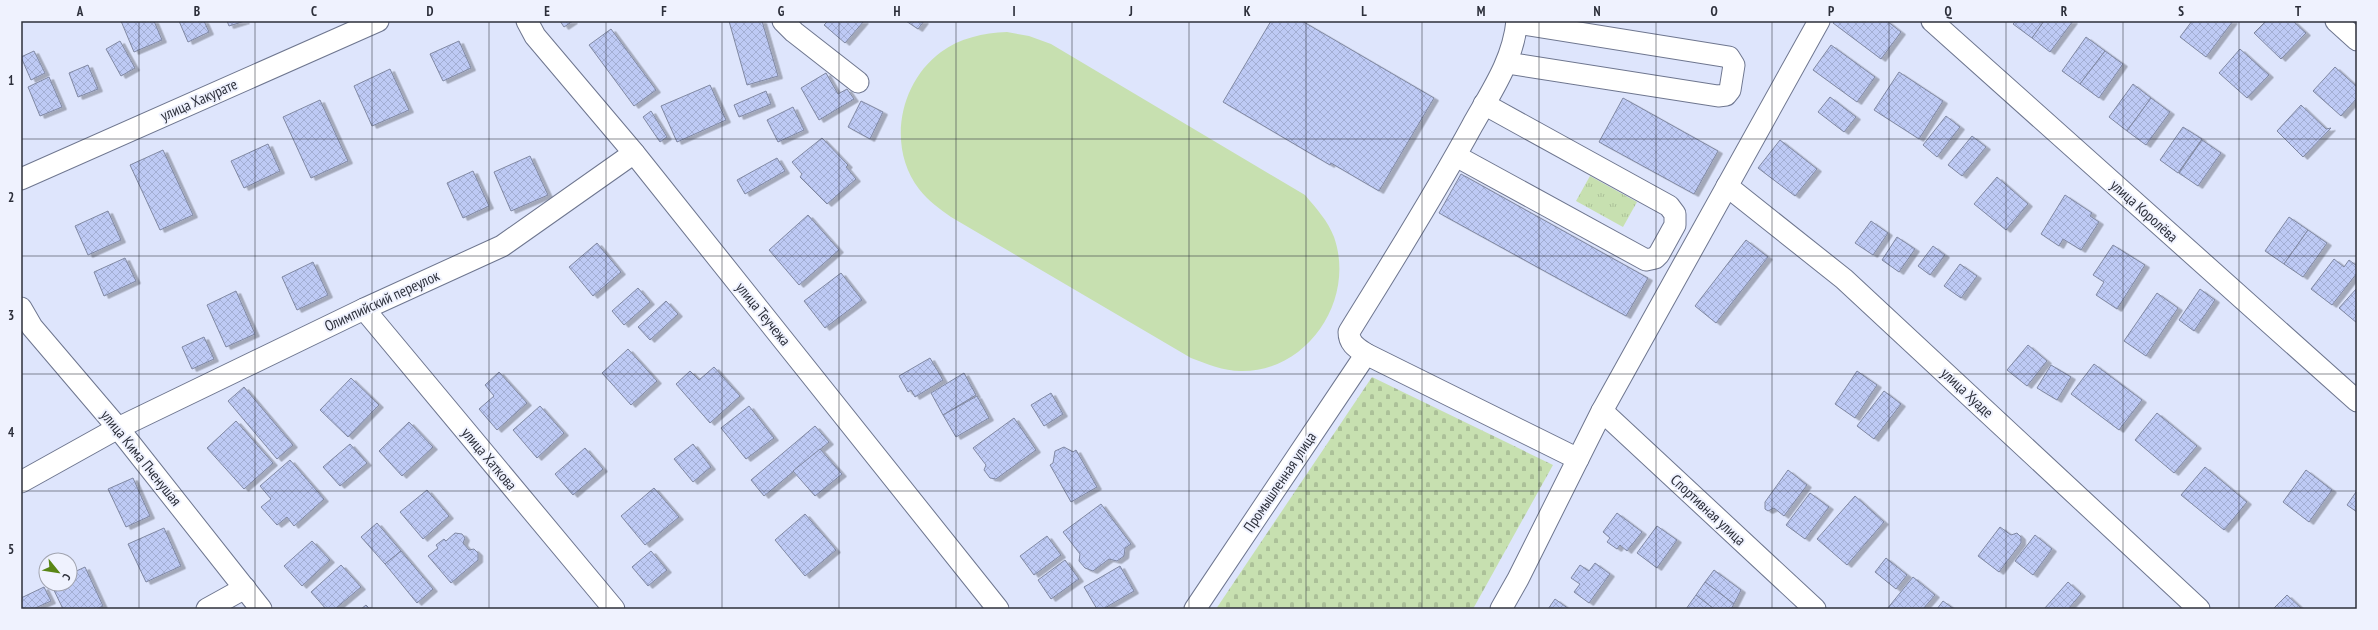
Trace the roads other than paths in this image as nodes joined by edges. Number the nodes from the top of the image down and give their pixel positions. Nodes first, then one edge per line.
1 (378, 21) edge
2 (527, 21) edge
3 (783, 21) edge
4 (1820, 21) edge
5 (1932, 21) edge
6 (1517, 22) edge
7 (1507, 63) junction
8 (858, 82) dead end
9 (1484, 104) junction
10 (634, 153) junction
11 (1456, 156) junction
12 (21, 179) edge
13 (1728, 186) junction
14 (21, 308) edge
15 (364, 309) junction
16 (1366, 354) junction
17 (2357, 401) edge
18 (1602, 411) junction
19 (118, 428) junction
20 (1578, 459) junction
21 (21, 482) edge
22 (245, 588) junction
23 (207, 609) edge
24 (261, 609) edge
25 (614, 609) edge
26 (998, 609) edge
27 (1195, 609) edge
28 (1501, 609) edge
29 (1814, 609) edge
30 (2199, 609) edge

1 - 12 street, улица Хакурате
2 - 10 street, улица Теучежа
3 - 8 street
4 - 13 street
5 - 17 street, улица Королёва
6 - 7 street
6 - 7 street
7 - 9 street
9 - 11 street
9 - 11 street
10 - 15 street, Олимпийский переулок
10 - 26 street, улица Теучежа
11 - 16 street
13 - 18 street
13 - 30 street, улица Хуаде
14 - 19 street, улица Кима Пченушая
15 - 19 street, Олимпийский переулок
15 - 25 street, улица Хаткова
16 - 20 street
16 - 27 street, Промышленная улица
18 - 20 street
18 - 29 street, Спортивная улица
19 - 21 street, Олимпийский переулок
19 - 22 street, улица Кима Пченушая
20 - 28 street
22 - 23 street
22 - 24 street, улица Кима Пченушая

